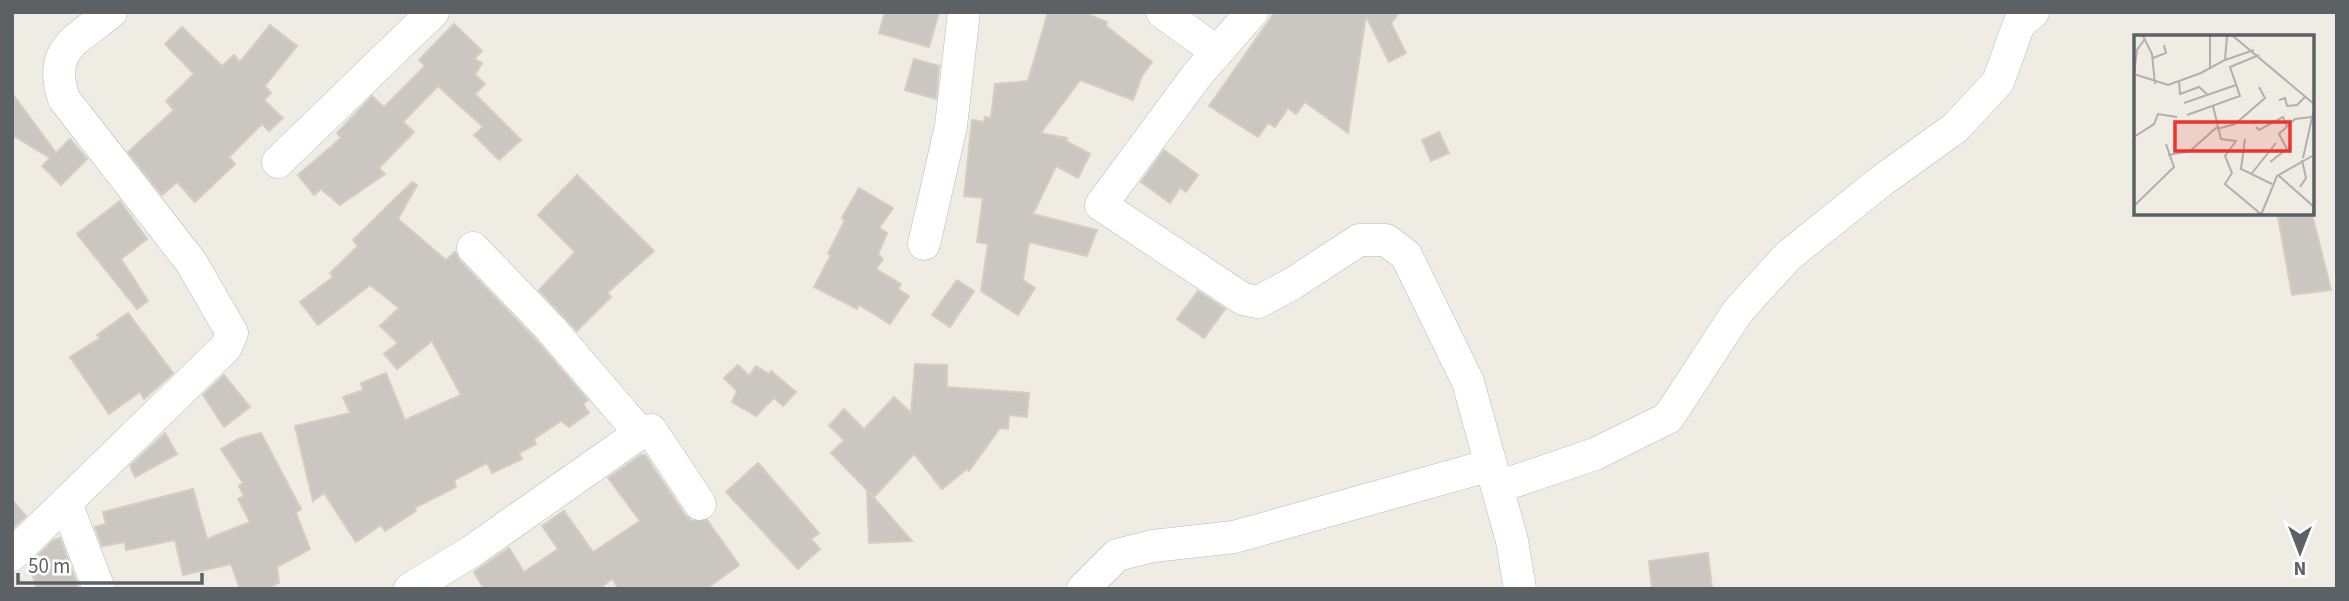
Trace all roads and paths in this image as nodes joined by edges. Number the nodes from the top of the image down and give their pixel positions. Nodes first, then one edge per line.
1 (111, 12) edge
2 (433, 12) edge
3 (964, 12) edge
4 (1162, 12) edge
5 (1252, 12) edge
6 (2033, 12) edge
7 (1217, 52) junction
8 (278, 162) dead end
9 (924, 244) dead end
10 (473, 248) dead end
11 (640, 433) junction
12 (1494, 476) junction
13 (66, 503) junction
14 (700, 504) dead end
15 (12, 555) edge
16 (99, 589) edge
17 (411, 589) edge
18 (1083, 589) edge
19 (1520, 589) edge

1 - 13 street
2 - 8 street
3 - 9 street
4 - 7 street
5 - 7 street
6 - 12 street
7 - 12 street
10 - 11 street
11 - 14 street
11 - 17 street
12 - 18 street
12 - 19 street
13 - 15 street
13 - 16 street

